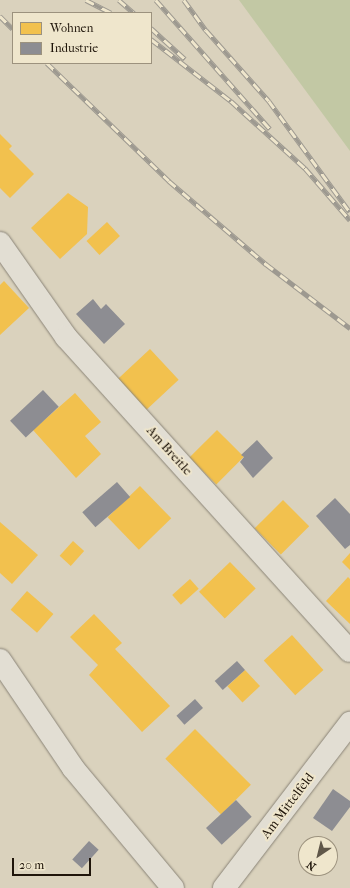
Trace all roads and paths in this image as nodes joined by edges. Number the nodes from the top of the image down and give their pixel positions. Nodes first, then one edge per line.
1 (0, 243) edge
2 (350, 651) edge
3 (0, 660) edge
4 (350, 723) edge
5 (173, 888) edge
6 (224, 888) edge

1 - 2 street, Am Breitle
3 - 5 street
4 - 6 street, Am Mittelfeld

